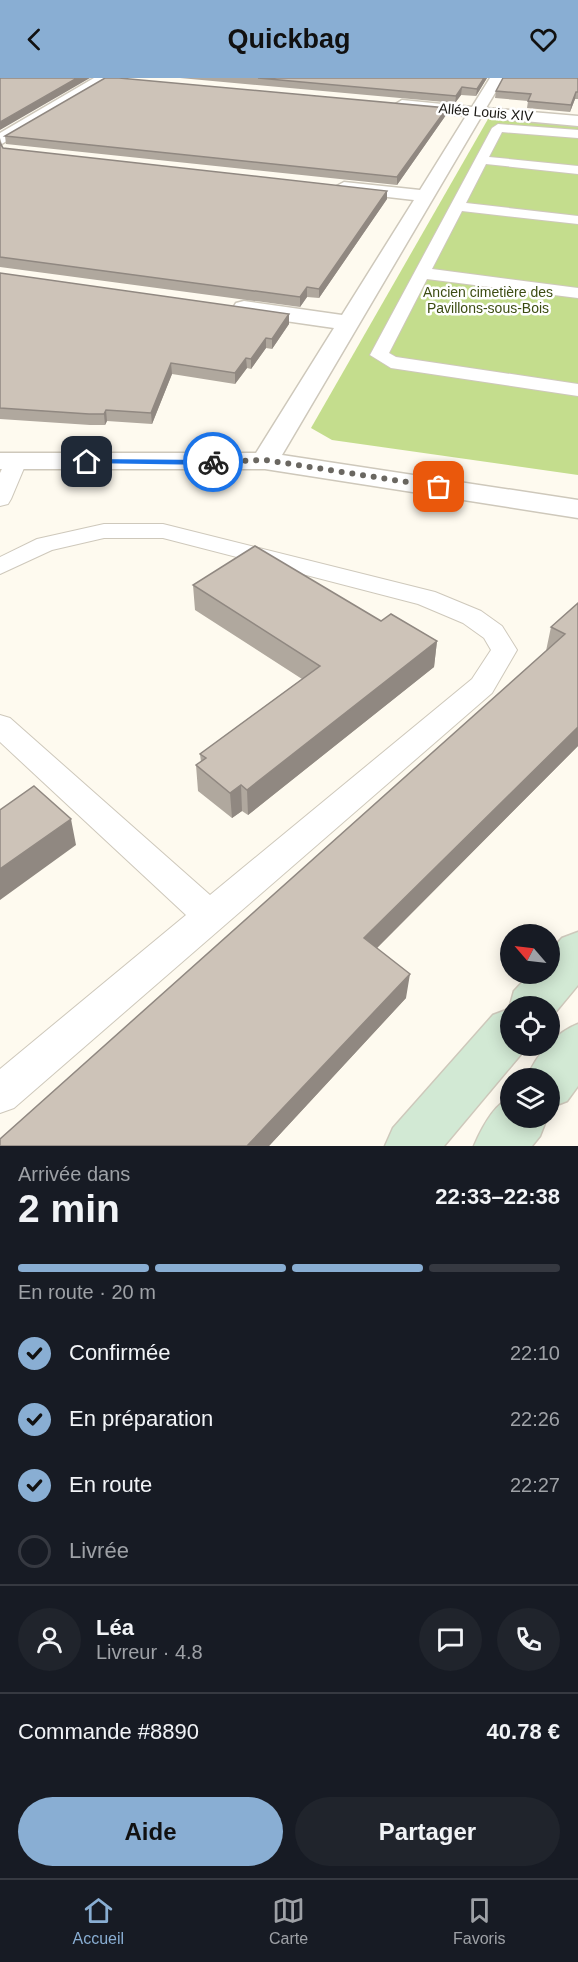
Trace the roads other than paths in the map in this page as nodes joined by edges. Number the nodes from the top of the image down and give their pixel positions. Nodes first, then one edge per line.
1 (110, 78) edge
2 (497, 78) edge
3 (381, 103) edge
4 (477, 111) junction
5 (578, 121) edge
6 (578, 134) edge
7 (0, 140) edge
8 (0, 154) edge
9 (481, 160) junction
10 (578, 170) edge
11 (331, 186) edge
12 (425, 196) junction
13 (456, 206) junction
14 (578, 220) edge
15 (421, 273) junction
16 (578, 293) edge
17 (221, 305) edge
18 (349, 322) junction
19 (578, 390) edge
20 (265, 460) junction
21 (8, 461) edge
22 (0, 499) edge
23 (578, 509) edge
24 (0, 566) edge
25 (0, 725) edge
26 (210, 916) junction
27 (500, 1043) edge
28 (0, 1094) edge
29 (514, 1128) edge
30 (411, 1146) edge
31 (500, 1146) edge

1 - 7 street
2 - 4 street
3 - 4 street, Allée Louis XIV
4 - 5 street, Allée Louis XIV
4 - 12 street
6 - 9 lane
7 - 8 street
9 - 10 lane
9 - 13 lane
11 - 12 street
12 - 18 street
13 - 14 lane
13 - 15 lane
15 - 16 lane
15 - 19 lane
17 - 18 street
18 - 20 street
20 - 21 street
20 - 23 street
21 - 22 lane
24 - 26 lane
25 - 26 lane
26 - 28 lane
27 - 30 street
29 - 31 street

